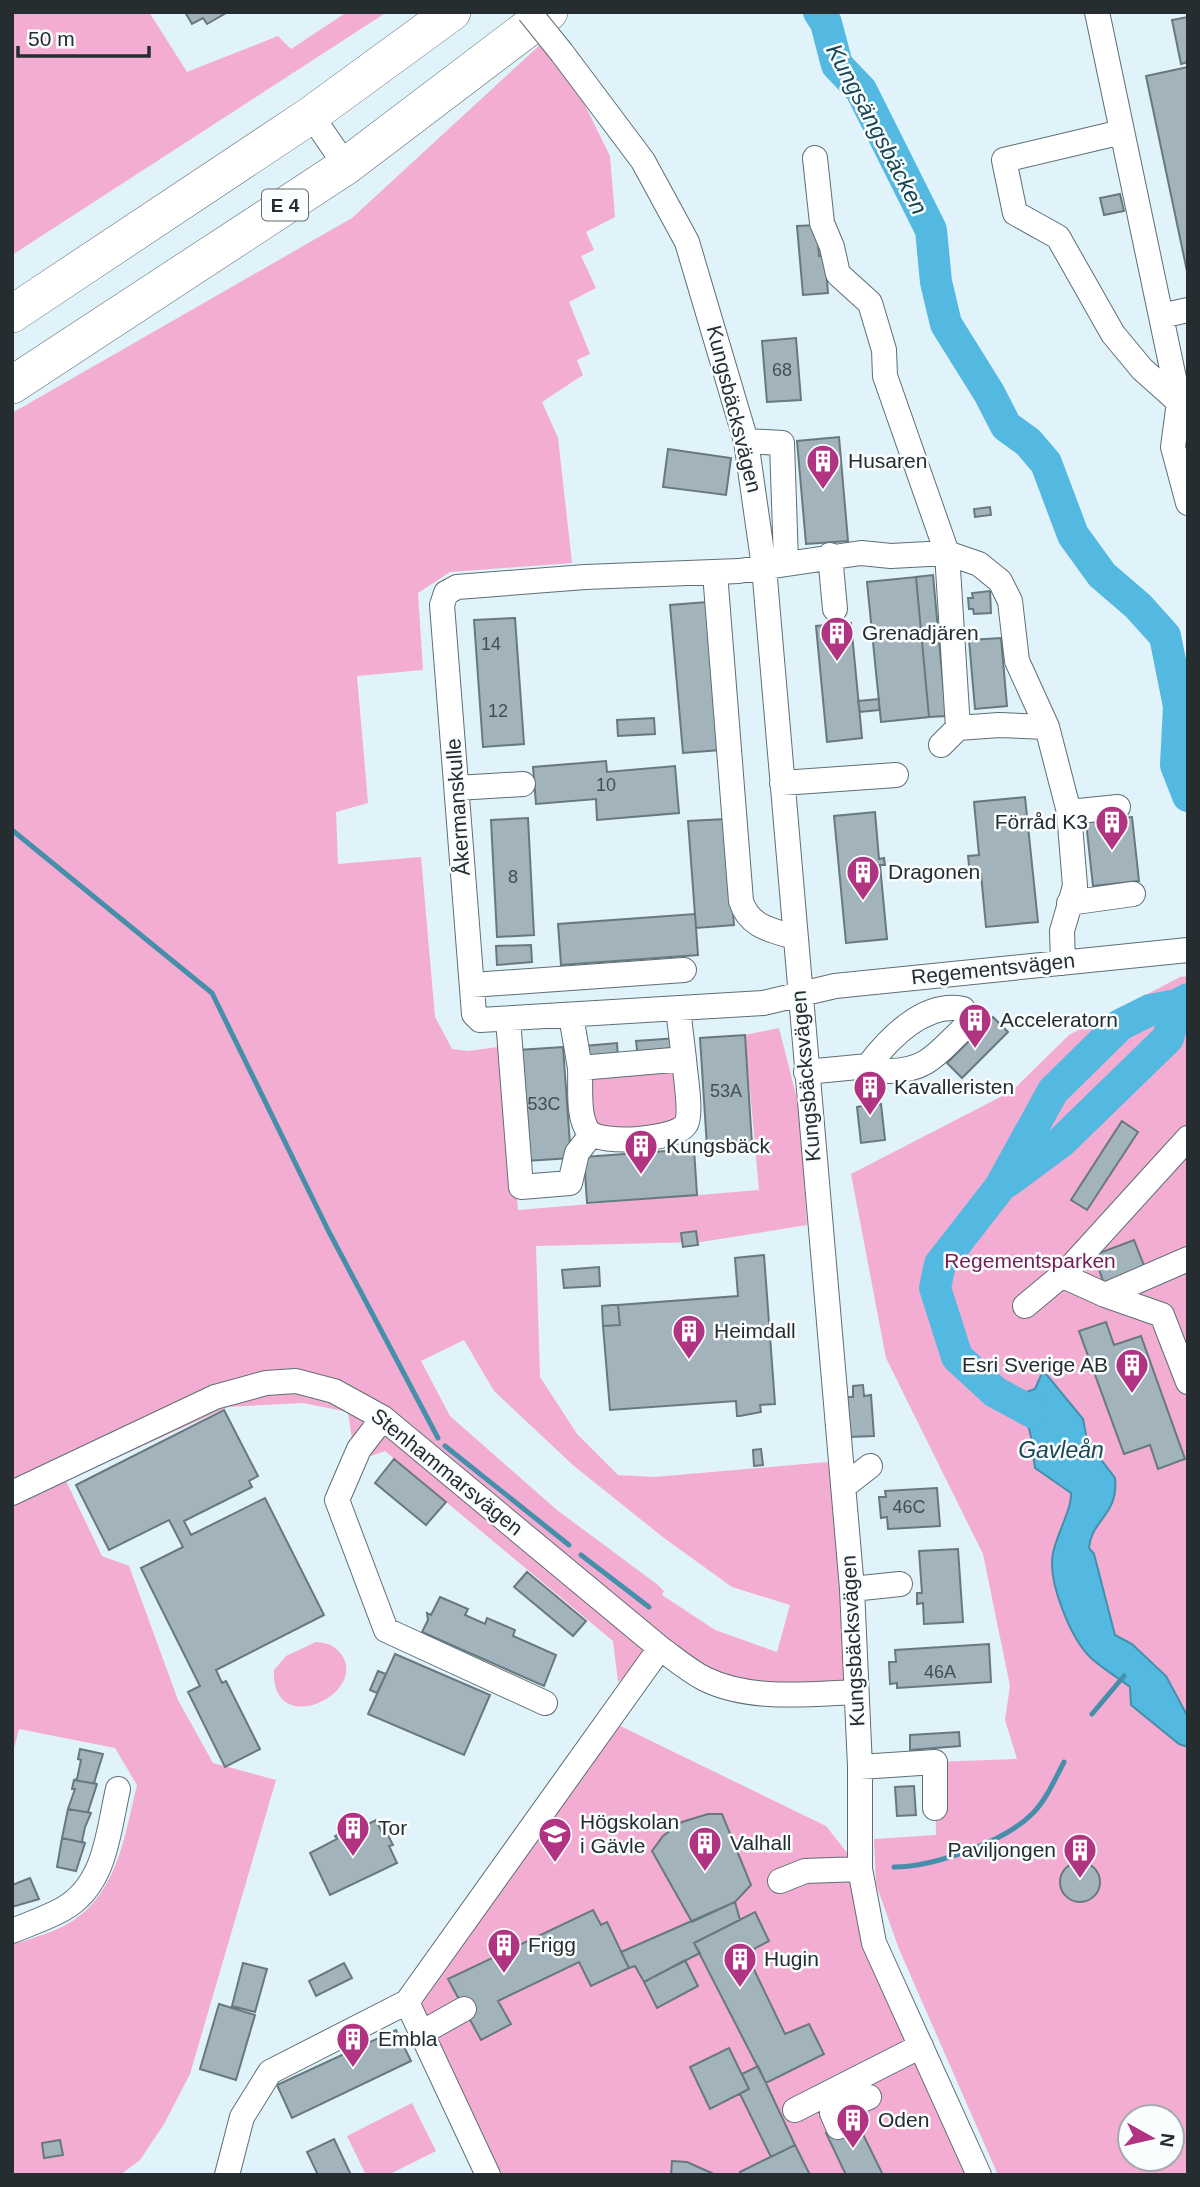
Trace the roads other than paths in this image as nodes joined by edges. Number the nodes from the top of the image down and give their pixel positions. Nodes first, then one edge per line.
1 (452, 12) edge
2 (529, 12) edge
3 (549, 12) edge
4 (1097, 12) edge
5 (311, 115) junction
6 (1122, 132) junction
7 (815, 158) dead end
8 (346, 166) junction
9 (1188, 310) edge
10 (12, 314) edge
11 (1161, 316) junction
12 (12, 385) edge
13 (1183, 401) edge
14 (746, 441) junction
15 (1188, 503) edge
16 (947, 553) junction
17 (830, 555) junction
18 (775, 564) junction
19 (715, 573) junction
20 (835, 609) dead end
21 (1046, 727) junction
22 (896, 775) dead end
23 (782, 783) junction
24 (523, 784) dead end
25 (457, 788) junction
26 (1118, 807) dead end
27 (1069, 812) junction
28 (1133, 894) dead end
29 (1069, 902) junction
30 (794, 937) junction
31 (1188, 950) edge
32 (1063, 962) junction
33 (684, 970) dead end
34 (472, 985) junction
35 (798, 995) junction
36 (678, 1009) junction
37 (571, 1016) junction
38 (508, 1019) junction
39 (684, 1059) junction
40 (868, 1066) dead end
41 (580, 1068) junction
42 (806, 1072) junction
43 (592, 1135) junction
44 (1188, 1138) edge
45 (1185, 1262) edge
46 (1061, 1275) junction
47 (1105, 1295) junction
48 (1025, 1306) dead end
49 (1188, 1382) edge
50 (383, 1418) junction
51 (870, 1465) dead end
52 (843, 1487) junction
53 (12, 1493) edge
54 (900, 1584) dead end
55 (852, 1589) junction
56 (660, 1648) junction
57 (856, 1692) junction
58 (545, 1703) dead end
59 (860, 1767) junction
60 (118, 1789) dead end
61 (935, 1808) dead end
62 (860, 1869) junction
63 (780, 1881) dead end
64 (12, 1931) edge
65 (407, 2002) junction
66 (464, 2009) dead end
67 (423, 2032) junction
68 (921, 2046) junction
69 (869, 2097) dead end
70 (795, 2110) dead end
71 (838, 2127) dead end
72 (227, 2175) edge
73 (488, 2175) edge
74 (979, 2175) edge

1 - 5 highway
2 - 14 street, Kungsbäcksvägen, bridge
3 - 8 highway, E 4
4 - 6 street
5 - 8 street
5 - 10 highway
6 - 11 street
6 - 13 street
7 - 16 street
8 - 12 highway, E 4
9 - 11 street
11 - 13 street
13 - 15 street
14 - 18 street, Kungsbäcksvägen
14 - 18 street
16 - 17 street, Åkermanskulle
16 - 21 street
16 - 21 street
17 - 18 street, Åkermanskulle
17 - 20 street
18 - 19 street, Åkermanskulle
18 - 23 street, Kungsbäcksvägen
19 - 25 street, Åkermanskulle
19 - 30 street
21 - 27 street
22 - 23 street
23 - 30 street, Kungsbäcksvägen
24 - 25 street
25 - 34 street, Åkermanskulle
26 - 27 street
27 - 29 street
28 - 29 street
29 - 32 street
30 - 35 street, Kungsbäcksvägen
31 - 32 street, Regementsvägen
32 - 35 street, Regementsvägen
33 - 34 street
34 - 38 street, Åkermanskulle
35 - 36 street, Åkermanskulle
35 - 42 street, Kungsbäcksvägen
36 - 37 street, Åkermanskulle
36 - 39 street
37 - 38 street, Åkermanskulle
37 - 41 street
38 - 43 street
39 - 41 street
39 - 43 street
40 - 42 street
41 - 43 street
42 - 52 street, Kungsbäcksvägen
44 - 46 street
45 - 47 street
46 - 47 street
46 - 48 street
47 - 49 street
50 - 53 street, Stenhammarsvägen
50 - 56 street, Stenhammarsvägen
50 - 58 street
51 - 52 street
52 - 55 street, Kungsbäcksvägen
54 - 55 street
55 - 57 street, Kungsbäcksvägen
56 - 57 street, Stenhammarsvägen
56 - 65 street
57 - 59 street, Kungsbäcksvägen
59 - 61 street
59 - 62 street, Kungsbäcksvägen
60 - 64 street
62 - 63 street
62 - 68 street, Kungsbäcksvägen
65 - 67 street
65 - 72 street
66 - 67 street
67 - 73 street
68 - 70 street
68 - 74 street, Kungsbäcksvägen
69 - 71 street

